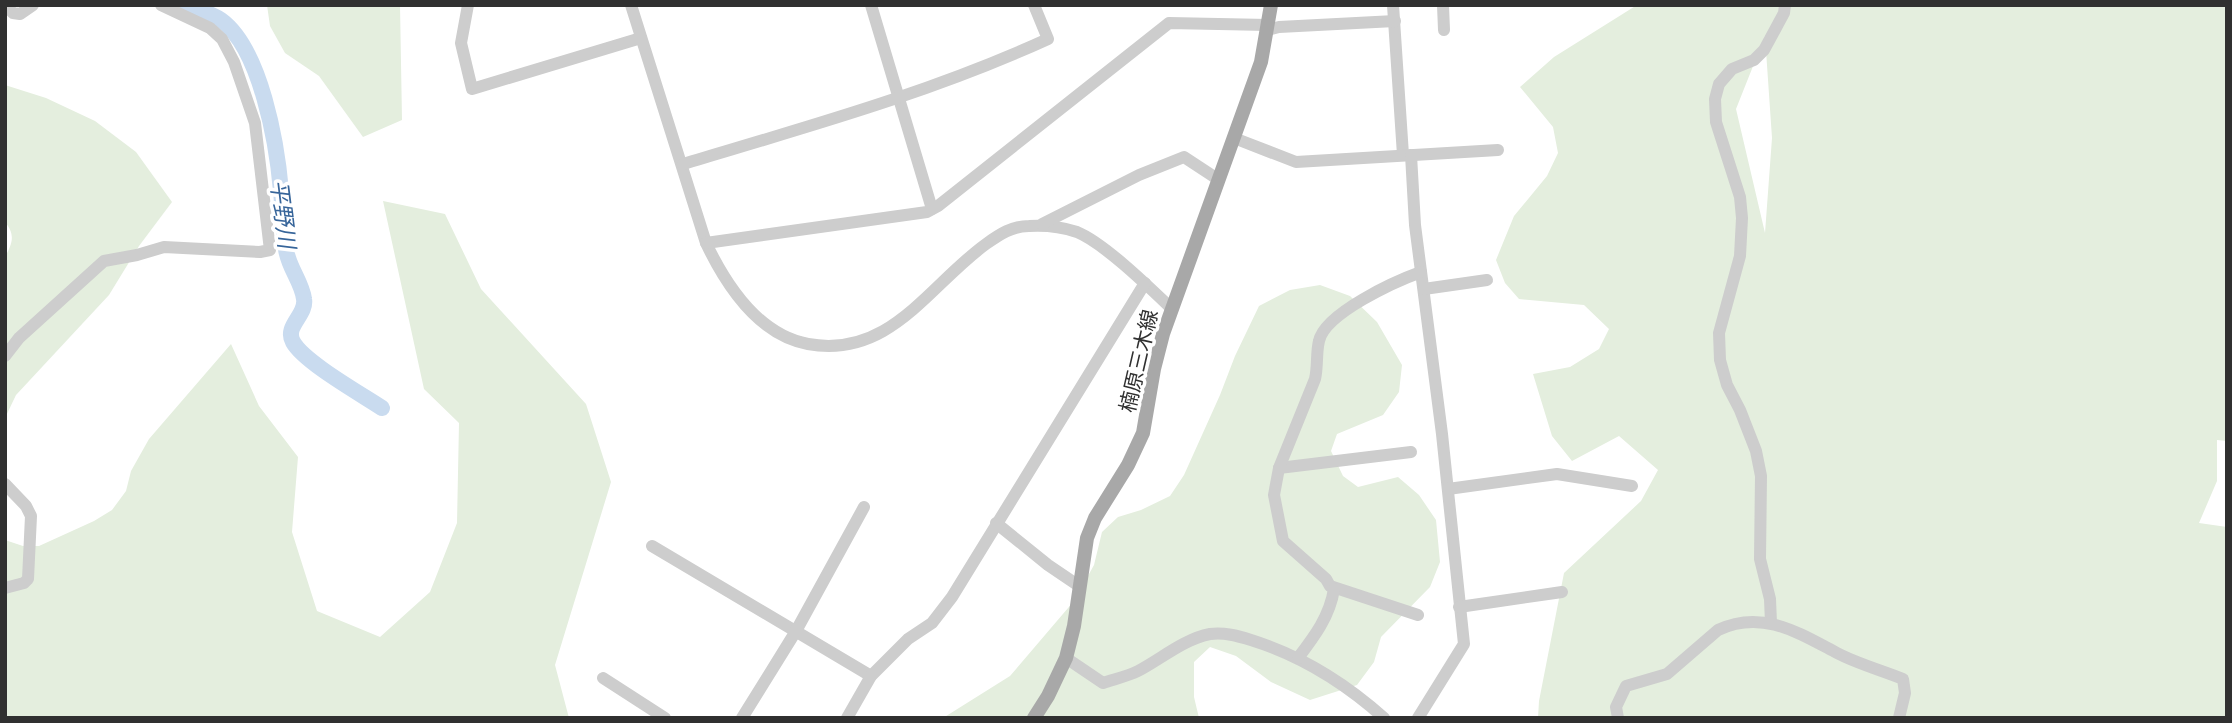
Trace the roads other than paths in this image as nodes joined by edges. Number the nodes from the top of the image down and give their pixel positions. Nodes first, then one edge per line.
1 (5, 5) edge
2 (33, 5) edge
3 (161, 5) edge
4 (468, 5) edge
5 (631, 5) edge
6 (871, 5) edge
7 (1034, 5) edge
8 (1270, 5) edge
9 (1393, 5) edge
10 (1443, 5) edge
11 (1785, 5) edge
12 (1395, 21) junction
13 (1268, 28) junction
14 (1444, 30) dead end
15 (641, 38) junction
16 (899, 99) junction
17 (1234, 138) junction
18 (1498, 150) dead end
19 (1407, 155) junction
20 (682, 164) junction
21 (1219, 180) junction
22 (932, 209) junction
23 (1038, 226) junction
24 (706, 243) junction
25 (1421, 271) junction
26 (1487, 280) dead end
27 (1145, 283) junction
28 (1424, 289) junction
29 (1172, 309) junction
30 (5, 356) edge
31 (1411, 452) dead end
32 (1279, 468) junction
33 (5, 484) edge
34 (1632, 486) dead end
35 (1448, 489) junction
36 (864, 507) dead end
37 (996, 523) junction
38 (652, 545) dead end
39 (1079, 586) junction
40 (5, 588) edge
41 (1334, 589) junction
42 (1562, 592) dead end
43 (1459, 607) junction
44 (1418, 615) dead end
45 (1771, 623) junction
46 (796, 631) junction
47 (1066, 658) junction
48 (1298, 658) junction
49 (871, 677) junction
50 (603, 678) dead end
51 (665, 718) edge
52 (742, 718) edge
53 (847, 718) edge
54 (1034, 718) edge
55 (1384, 718) edge
56 (1419, 718) edge
57 (1618, 718) edge
58 (1899, 718) edge

1 - 2 street
3 - 30 street
4 - 15 street
5 - 15 street
6 - 16 street
7 - 16 street
8 - 13 main road, 楠原三木線
9 - 12 street
10 - 14 street
11 - 45 street
12 - 13 street
12 - 19 street
13 - 17 main road, 楠原三木線
13 - 22 street
15 - 20 street
16 - 20 street
16 - 22 street
17 - 19 street
17 - 21 main road, 楠原三木線
18 - 19 street
19 - 25 street
20 - 24 street
21 - 23 street
21 - 29 main road, 楠原三木線
22 - 24 street
23 - 24 street
23 - 27 street
25 - 28 street
25 - 32 street
26 - 28 street
27 - 29 street
27 - 37 street
28 - 35 street
29 - 39 main road, 楠原三木線
31 - 32 street
32 - 41 street
33 - 40 street
34 - 35 street
35 - 43 street
36 - 46 street
37 - 39 street
37 - 49 street
38 - 46 street
39 - 47 main road, 楠原三木線
41 - 44 street
41 - 48 street
42 - 43 street
43 - 56 street
45 - 57 street
45 - 58 street
46 - 49 street
46 - 52 street
47 - 48 street
47 - 54 main road, 楠原三木線
48 - 55 street
49 - 53 street
50 - 51 street

